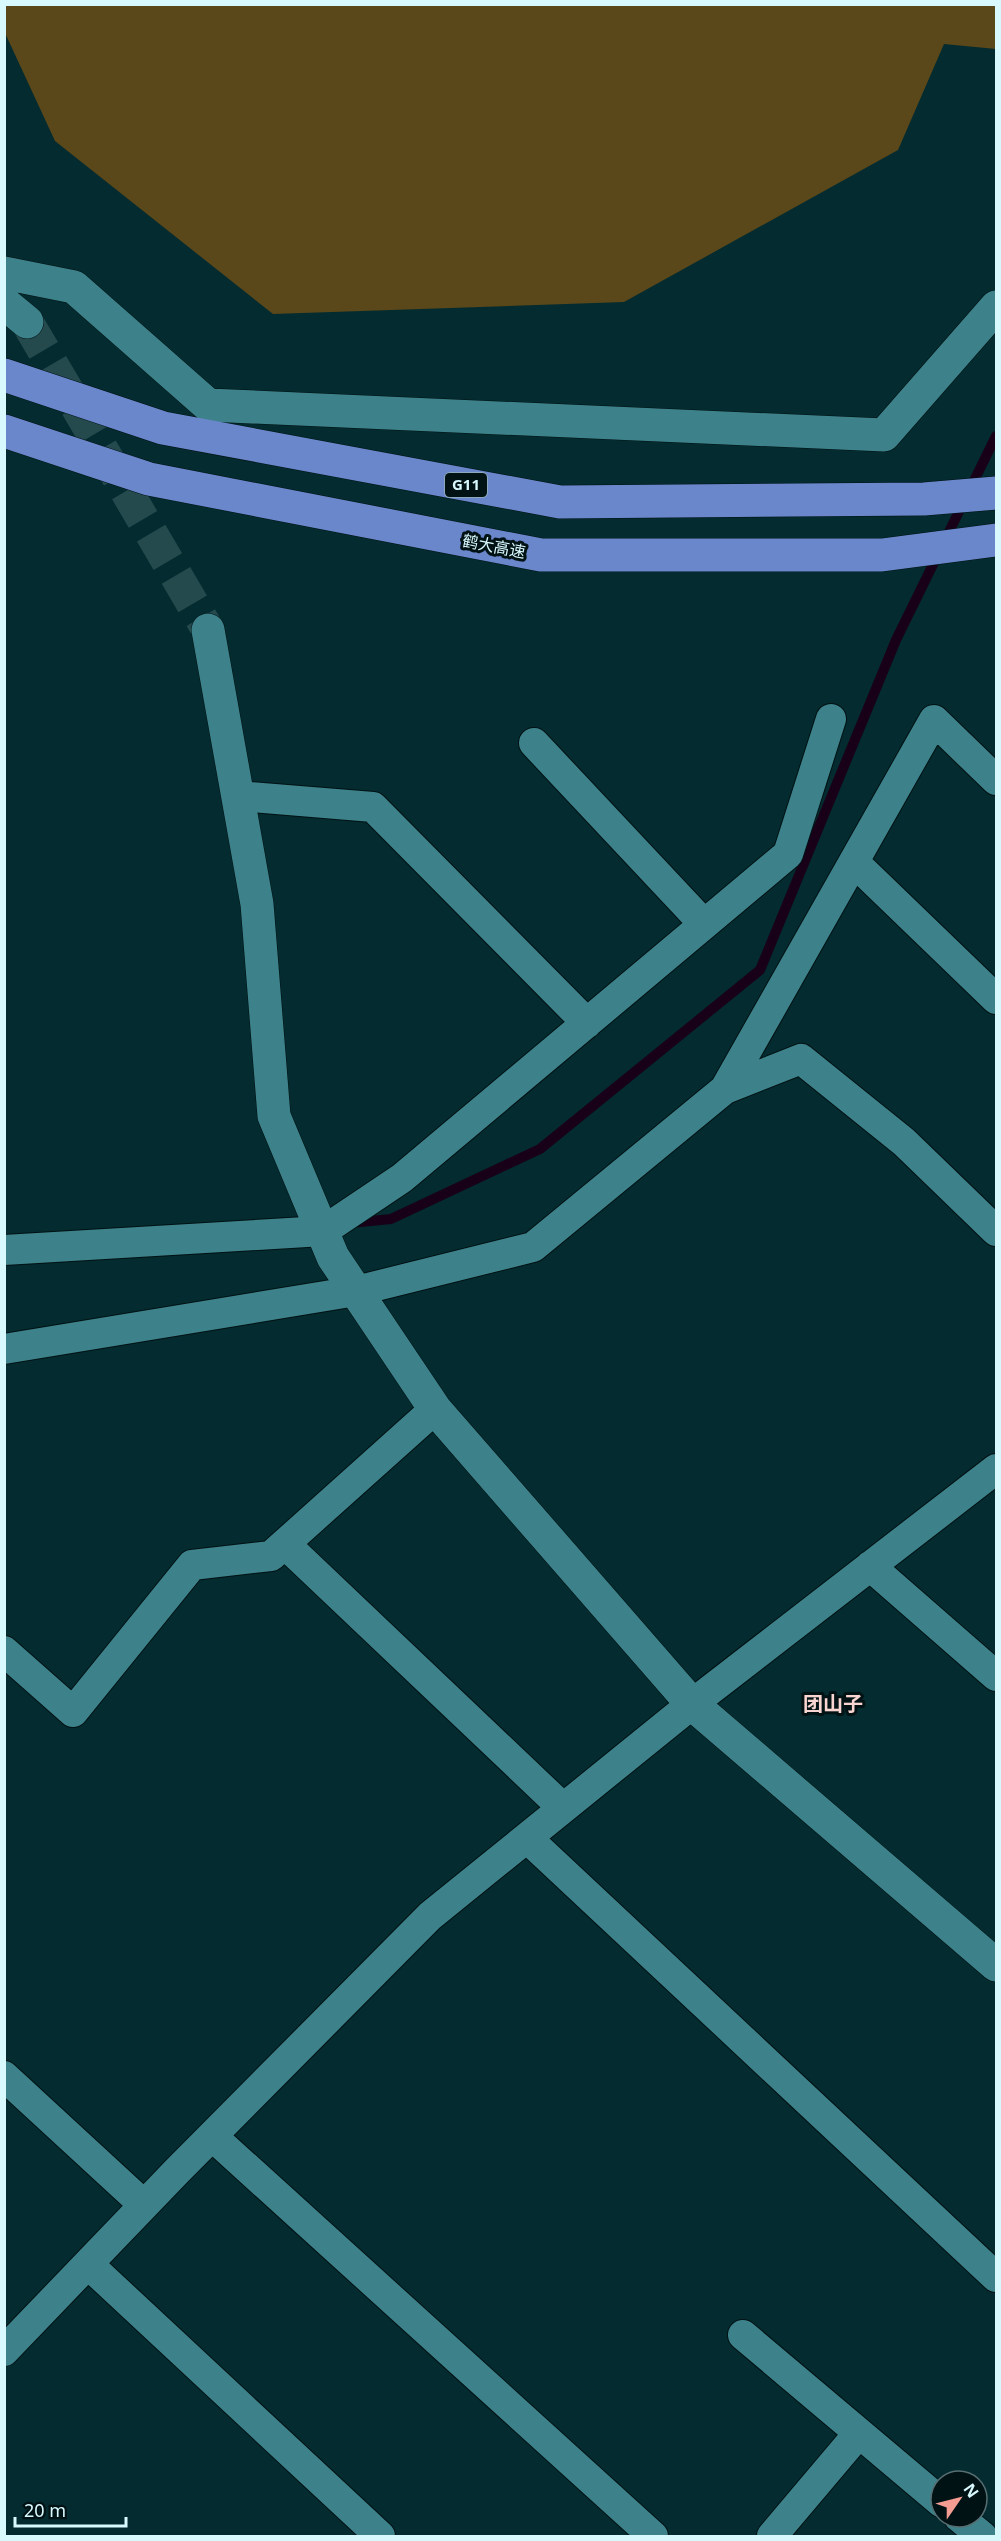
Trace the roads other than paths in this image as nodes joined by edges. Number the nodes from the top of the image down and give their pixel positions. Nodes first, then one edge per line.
1 (4, 273) edge
2 (996, 307) edge
3 (4, 375) edge
4 (4, 431) edge
5 (996, 493) edge
6 (996, 540) edge
7 (208, 630) tunnel mouth
8 (831, 719) dead end
9 (534, 743) dead end
10 (996, 780) edge
11 (238, 796) junction
12 (854, 862) junction
13 (704, 924) junction
14 (996, 999) edge
15 (587, 1023) junction
16 (725, 1089) junction
17 (323, 1231) junction
18 (996, 1231) edge
19 (4, 1250) edge
20 (356, 1291) junction
21 (4, 1349) edge
22 (435, 1409) junction
23 (996, 1469) edge
24 (285, 1544) junction
25 (870, 1566) junction
26 (4, 1651) edge
27 (996, 1676) edge
28 (692, 1704) junction
29 (563, 1808) junction
30 (527, 1838) junction
31 (996, 1965) edge
32 (4, 2076) edge
33 (212, 2136) junction
34 (144, 2205) junction
35 (88, 2264) junction
36 (996, 2277) edge
37 (743, 2335) dead end
38 (4, 2351) edge
39 (859, 2433) junction
40 (929, 2492) edge
41 (380, 2536) edge
42 (653, 2536) edge
43 (771, 2536) edge

1 - 2 street
3 - 5 highway, G11
4 - 6 highway, 鹤大高速
7 - 11 street
8 - 13 street
9 - 13 street
10 - 12 street
11 - 15 street
11 - 17 street
12 - 14 street
12 - 16 street
13 - 15 street
15 - 17 street
16 - 18 street
16 - 20 street
17 - 19 street
17 - 20 street
20 - 21 street
20 - 22 street
22 - 24 street
22 - 28 street
23 - 25 street
24 - 26 street
24 - 29 street
25 - 27 street
25 - 28 street
28 - 29 street
28 - 31 street
29 - 30 street
30 - 33 street
30 - 36 street
32 - 34 street
33 - 34 street
33 - 42 street
34 - 35 street
35 - 38 street
35 - 41 street
37 - 39 street
39 - 40 street
39 - 43 street

